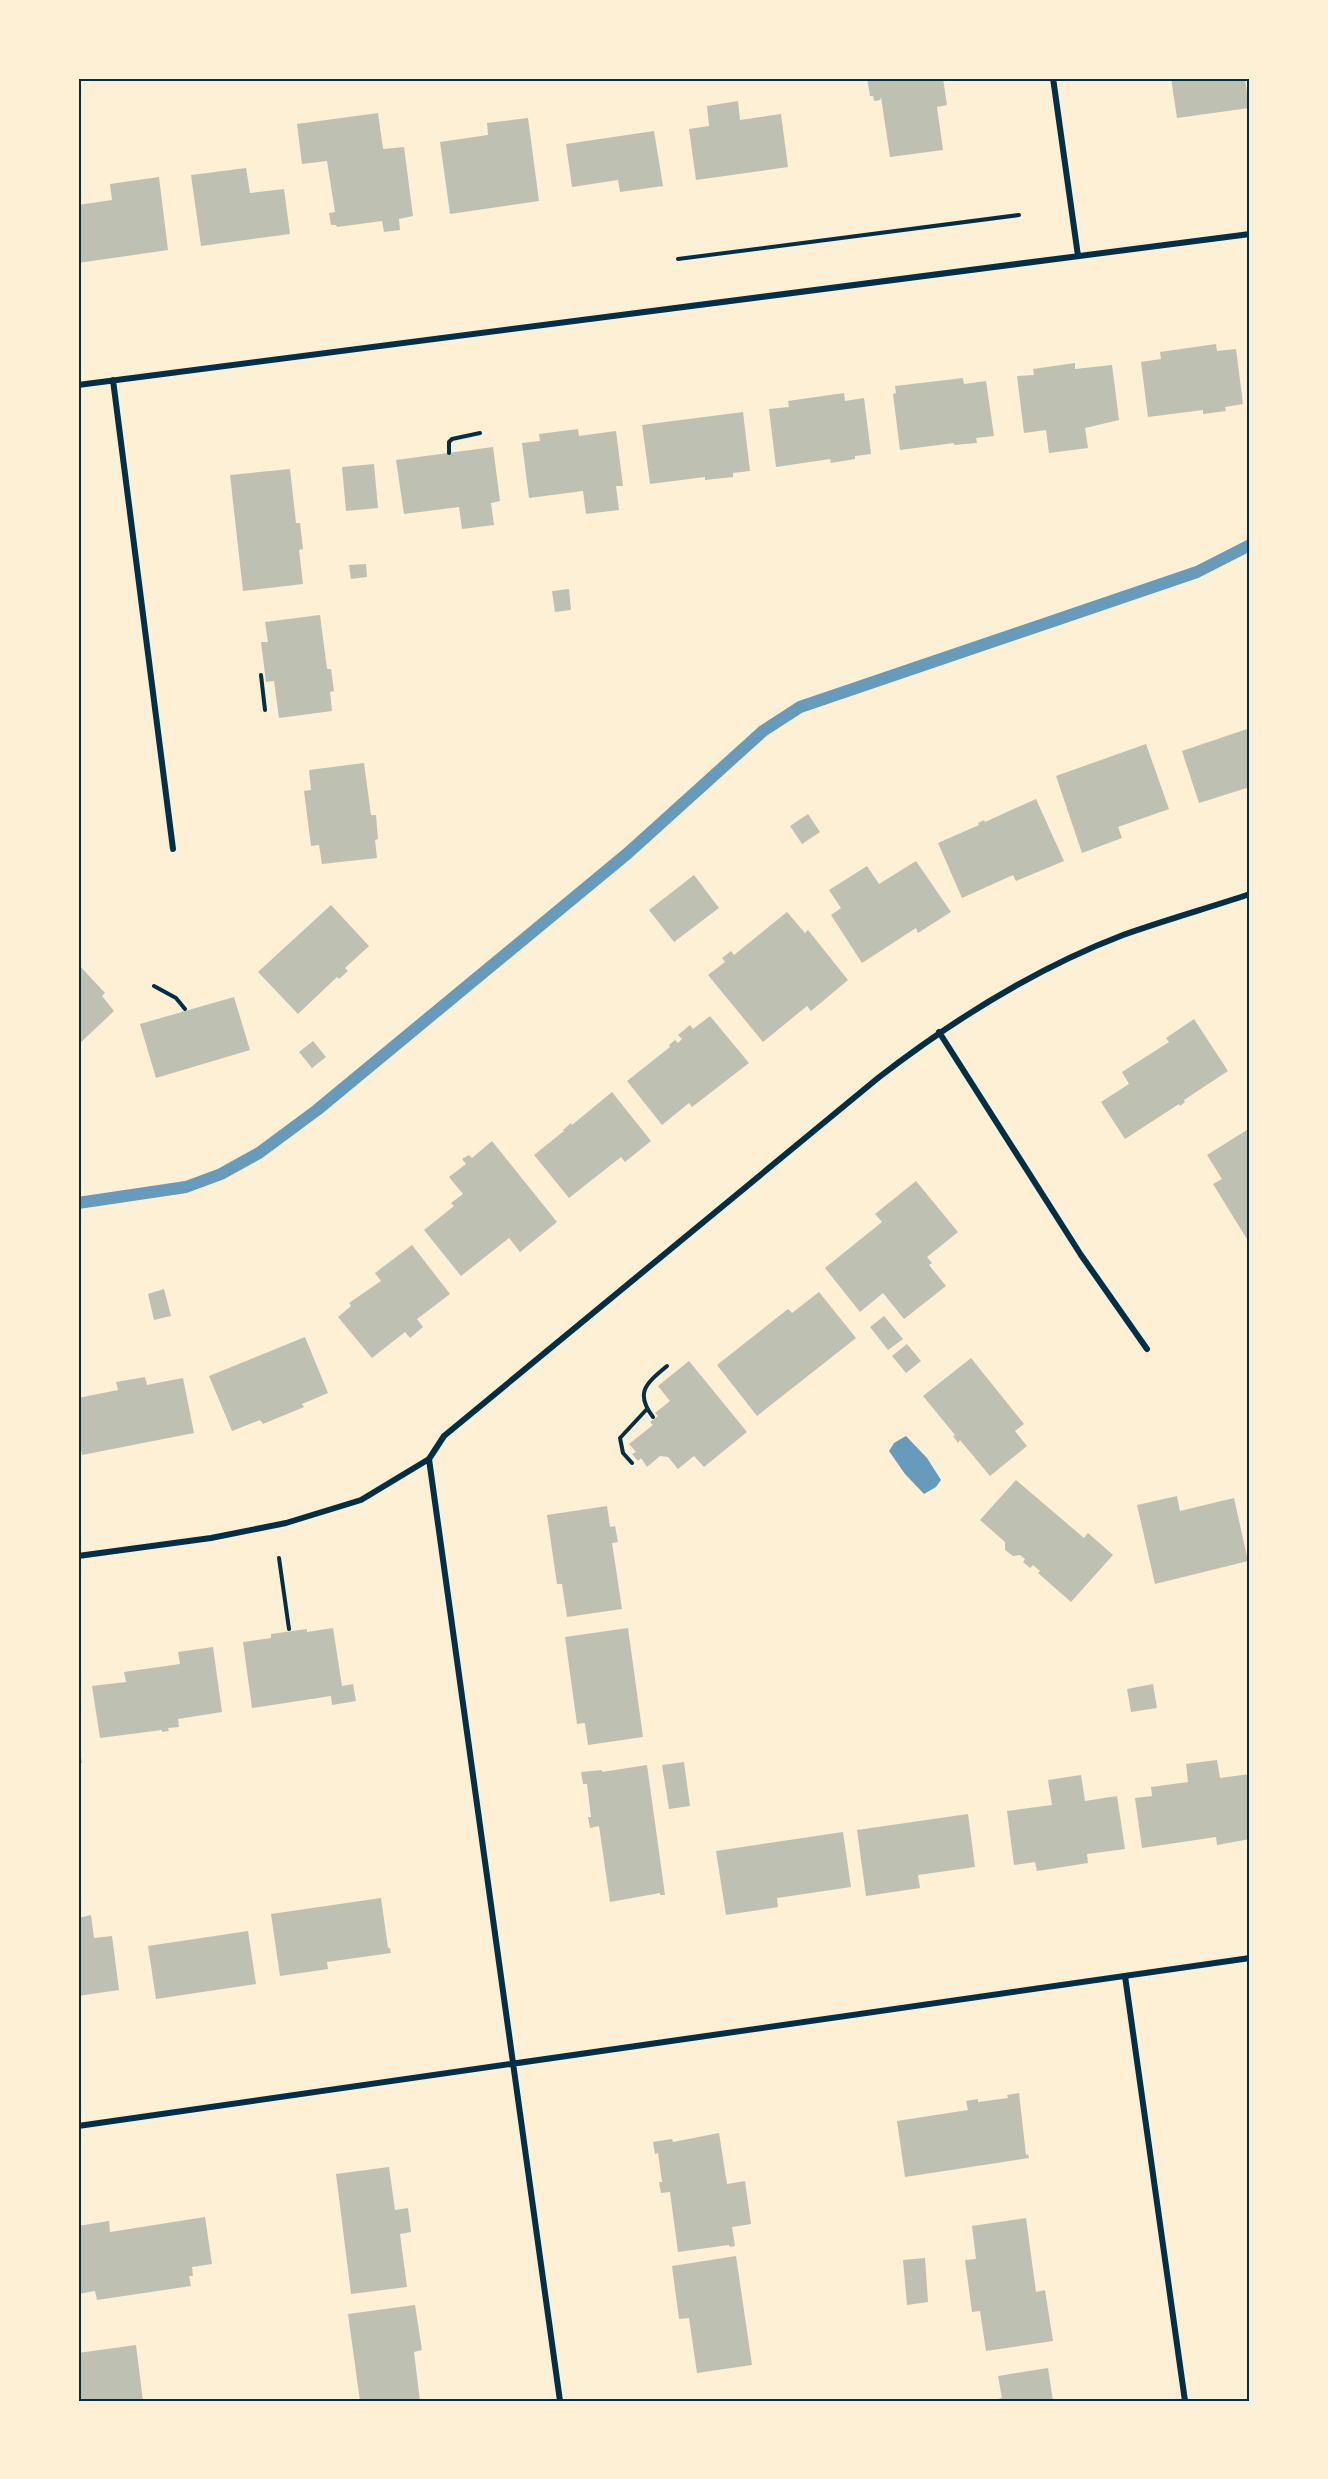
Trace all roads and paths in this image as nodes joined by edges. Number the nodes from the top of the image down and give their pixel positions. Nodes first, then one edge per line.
1 (1053, 78) edge
2 (1019, 215) dead end
3 (1250, 234) edge
4 (1078, 256) junction
5 (678, 259) dead end
6 (113, 380) junction
7 (78, 385) edge
8 (480, 433) dead end
9 (449, 453) dead end
10 (261, 675) dead end
11 (265, 710) dead end
12 (173, 849) dead end
13 (1250, 894) edge
14 (154, 986) dead end
15 (185, 1009) dead end
16 (939, 1032) junction
17 (1147, 1348) dead end
18 (667, 1366) dead end
19 (647, 1409) junction
20 (653, 1417) dead end
21 (429, 1459) junction
22 (632, 1463) dead end
23 (78, 1556) edge
24 (279, 1558) dead end
25 (289, 1629) dead end
26 (1250, 1958) edge
27 (1125, 1976) junction
28 (512, 2063) junction
29 (78, 2126) edge
30 (560, 2401) edge
31 (1185, 2401) edge

1 - 4 street
2 - 5 path
3 - 4 street
4 - 6 street
6 - 7 street
6 - 12 street
8 - 9 path
10 - 11 path
13 - 16 street
14 - 15 path
16 - 17 street
16 - 21 street
18 - 19 path
19 - 20 path
19 - 22 path
21 - 23 street
21 - 28 street
24 - 25 path
26 - 27 street
27 - 28 street
27 - 31 street
28 - 29 street
28 - 30 street

